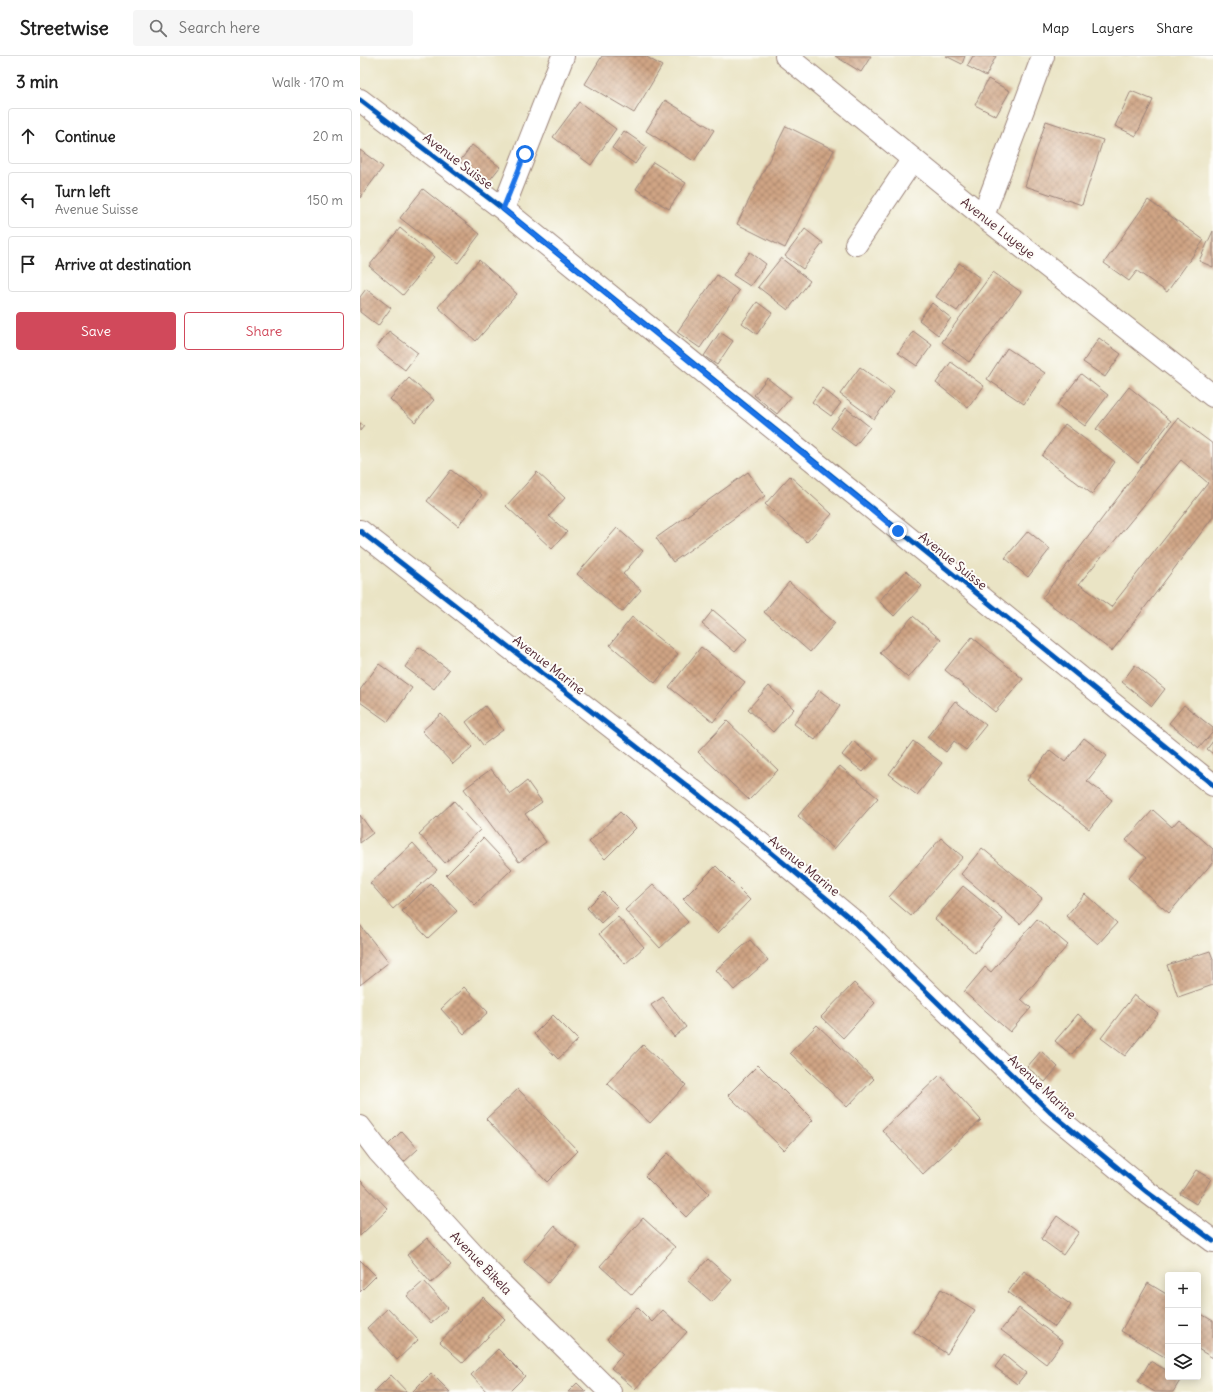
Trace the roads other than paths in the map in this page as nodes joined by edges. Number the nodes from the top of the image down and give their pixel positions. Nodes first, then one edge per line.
1 (563, 56) edge
2 (786, 56) edge
3 (1043, 56) edge
4 (360, 100) edge
5 (913, 159) junction
6 (503, 209) junction
7 (983, 216) junction
8 (856, 244) dead end
9 (1213, 396) edge
10 (360, 531) edge
11 (1213, 785) edge
12 (360, 1126) edge
13 (1213, 1242) edge
14 (610, 1392) edge

1 - 6 street
2 - 5 street, Avenue Luyeye
3 - 7 street
4 - 6 street, Avenue Suisse
5 - 7 street, Avenue Luyeye
5 - 8 street
6 - 11 street, Avenue Suisse
7 - 9 street, Avenue Luyeye
10 - 13 street, Avenue Marine
12 - 14 street, Avenue Bikela

